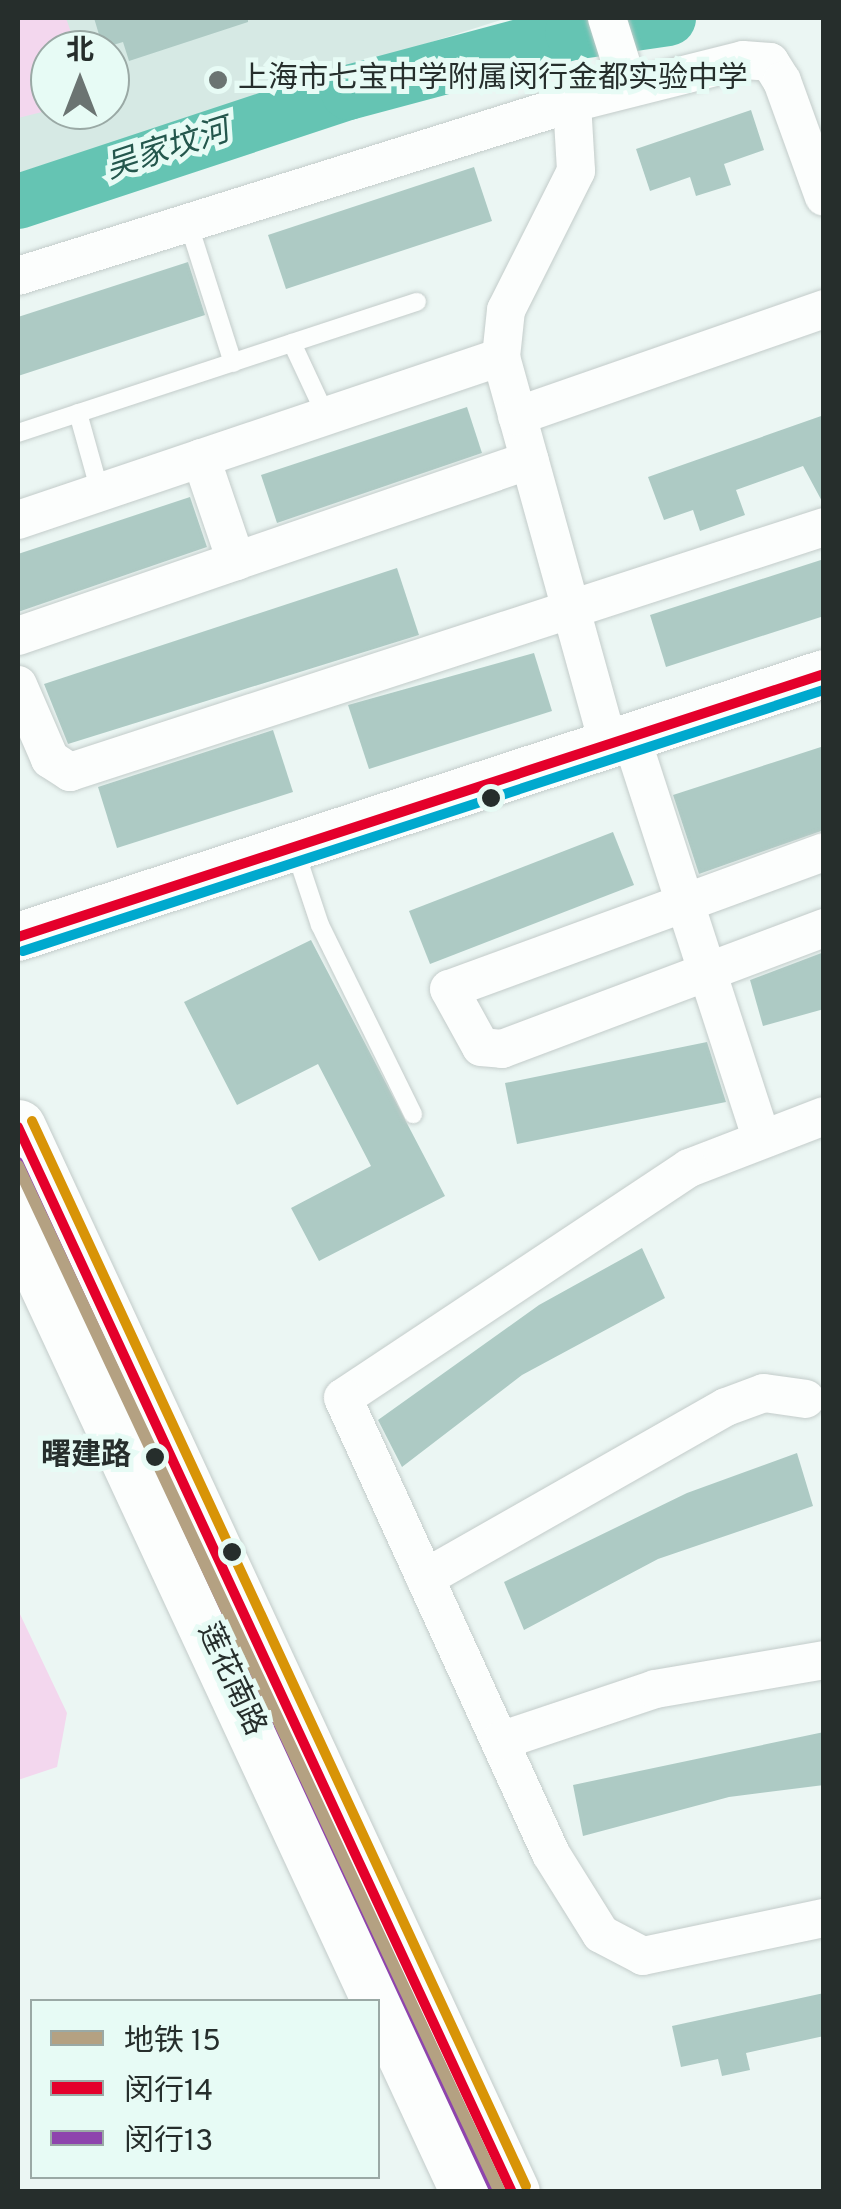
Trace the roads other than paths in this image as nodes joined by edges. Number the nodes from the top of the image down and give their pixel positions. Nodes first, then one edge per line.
1 (611, 32) edge
2 (629, 88) junction
3 (572, 103) junction
4 (824, 197) edge
5 (188, 222) junction
6 (18, 276) edge
7 (416, 302) dead end
8 (824, 308) edge
9 (292, 343) junction
10 (501, 357) junction
11 (233, 363) junction
12 (78, 413) junction
13 (326, 416) junction
14 (517, 416) junction
15 (18, 433) edge
16 (201, 458) junction
17 (530, 460) junction
18 (100, 492) junction
19 (18, 520) edge
20 (824, 527) edge
21 (236, 561) junction
22 (571, 608) junction
23 (18, 636) edge
24 (824, 674) edge
25 (18, 685) edge
26 (620, 740) junction
27 (294, 847) junction
28 (824, 852) edge
29 (683, 898) junction
30 (824, 928) edge
31 (18, 937) edge
32 (708, 972) junction
33 (413, 1114) dead end
34 (824, 1116) edge
35 (18, 1126) edge
36 (761, 1137) junction
37 (18, 1223) edge
38 (806, 1399) dead end
39 (425, 1578) junction
40 (824, 1660) edge
41 (500, 1740) junction
42 (824, 1918) edge
43 (488, 2187) edge

1 - 2 street
2 - 3 street
2 - 4 street
3 - 5 street
3 - 10 street
5 - 6 street
5 - 11 lane
7 - 9 lane
8 - 14 street
9 - 11 lane
9 - 13 lane
10 - 13 street
10 - 14 street
11 - 12 lane
12 - 15 lane
12 - 18 lane
13 - 16 street
14 - 17 street
16 - 18 street
16 - 21 street
17 - 21 street
17 - 22 street
18 - 19 street
20 - 22 street
21 - 23 street
22 - 25 street
22 - 26 street
24 - 26 street
26 - 27 street
26 - 29 street
27 - 31 street
27 - 33 lane
28 - 29 street
29 - 32 street
29 - 32 street
30 - 32 street
32 - 36 street
34 - 36 street
35 - 43 main road, 莲花南路
36 - 39 street
37 - 43 main road, 莲花南路
38 - 39 street
39 - 41 street
40 - 41 street
41 - 42 street

